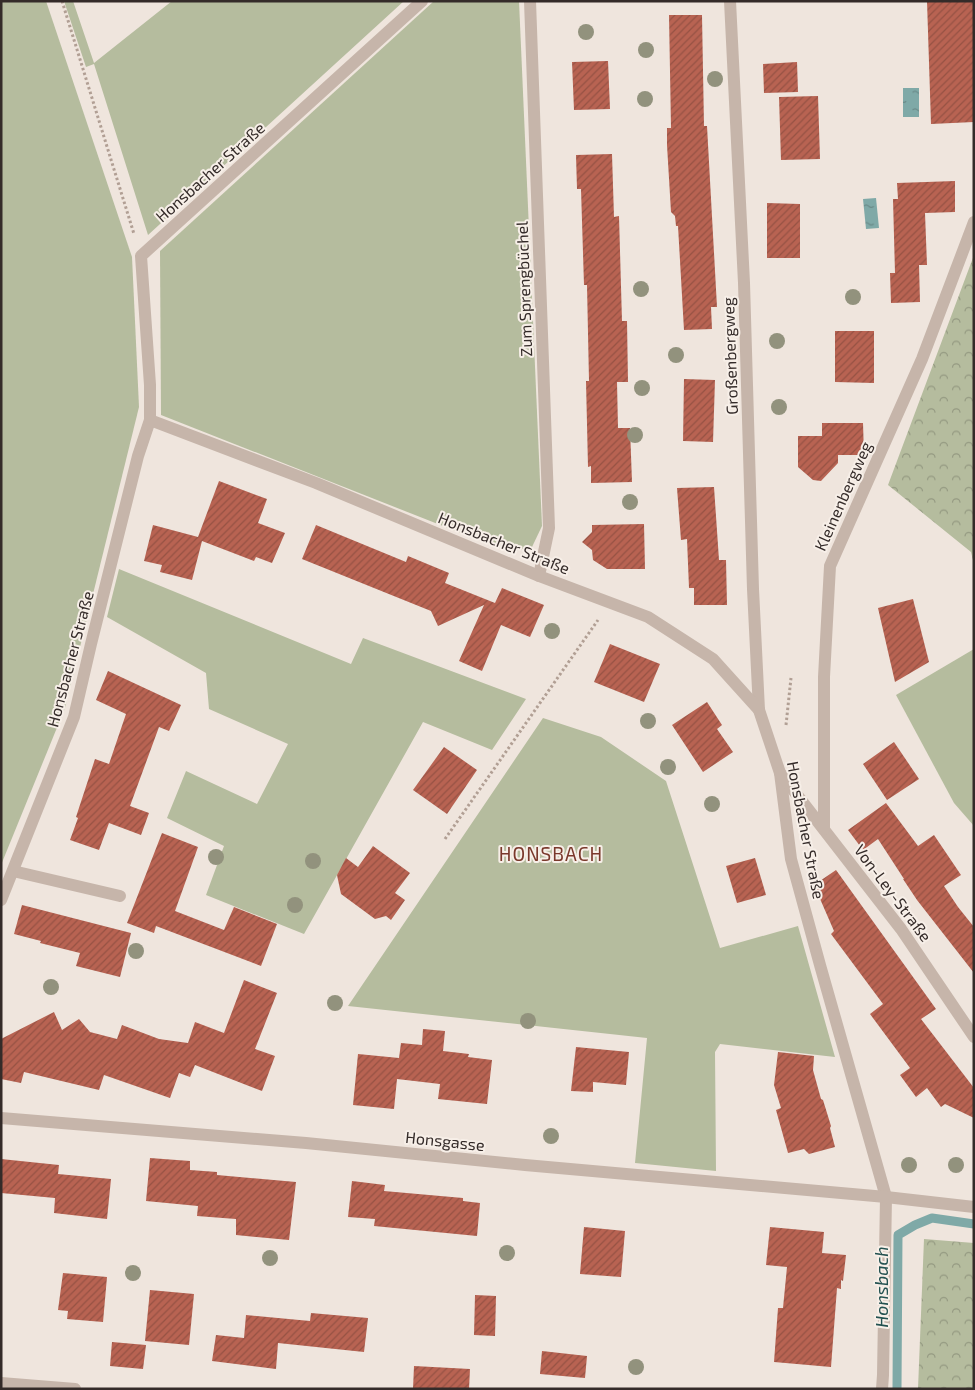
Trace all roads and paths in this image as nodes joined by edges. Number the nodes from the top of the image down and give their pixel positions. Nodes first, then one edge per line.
1 (62, 1) edge
2 (422, 1) edge
3 (530, 1) edge
4 (730, 1) edge
5 (974, 222) edge
6 (141, 256) junction
7 (150, 420) junction
8 (539, 576) junction
9 (610, 603) junction
10 (759, 710) junction
11 (780, 773) junction
12 (824, 830) junction
13 (445, 839) dead end
14 (13, 871) junction
15 (120, 896) dead end
16 (1, 900) edge
17 (974, 1037) edge
18 (1, 1118) edge
19 (886, 1197) junction
20 (974, 1207) edge
21 (1, 1383) edge
22 (75, 1389) edge
23 (882, 1389) edge

1 - 6 path
2 - 6 street, Honsbacher Straße
3 - 8 street, Zum Sprengbüchel
4 - 10 street, Großenbergweg
5 - 12 street, Kleinenbergweg
6 - 7 street, Honsbacher Straße
7 - 8 street, Honsbacher Straße
7 - 14 street, Honsbacher Straße
8 - 9 street, Honsbacher Straße
9 - 10 street, Honsbacher Straße
9 - 13 path
10 - 11 street, Honsbacher Straße
11 - 12 street, Von-Ley-Straße
11 - 19 street, Honsbacher Straße
12 - 17 street, Von-Ley-Straße
14 - 15 street
14 - 16 street, Honsbacher Straße
18 - 19 street, Honsgasse
19 - 20 street
19 - 23 street, Honsbacher Straße
21 - 22 street

